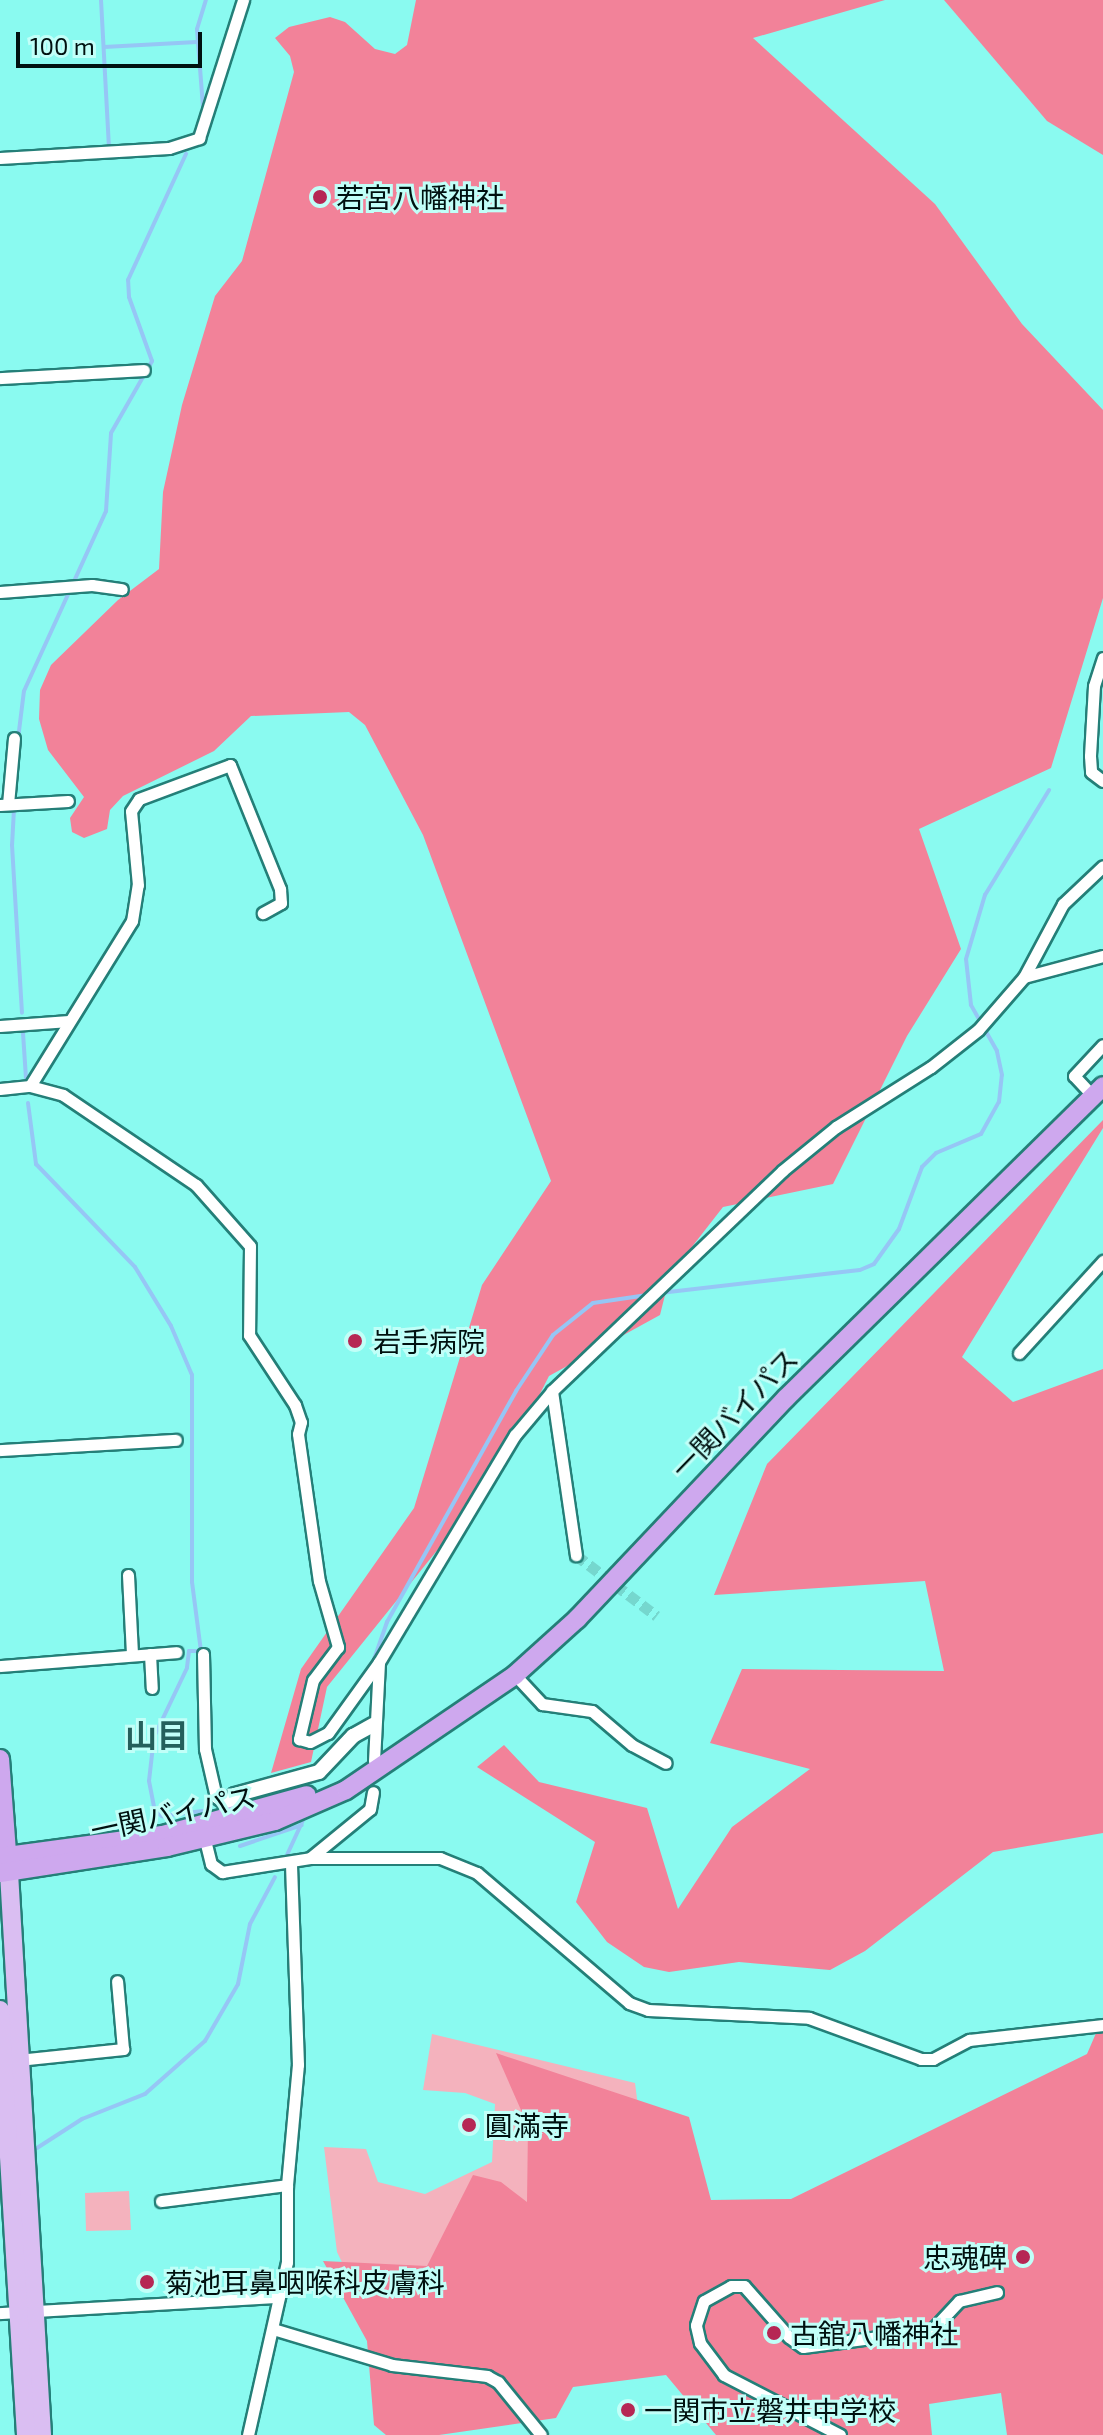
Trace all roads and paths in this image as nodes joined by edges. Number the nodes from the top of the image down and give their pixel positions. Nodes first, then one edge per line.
1 (243, 0) edge
2 (0, 158) edge
3 (144, 370) dead end
4 (0, 378) edge
5 (122, 589) dead end
6 (0, 592) edge
7 (1103, 658) edge
8 (14, 738) dead end
9 (1103, 781) edge
10 (68, 801) dead end
11 (4, 805) edge
12 (1103, 866) edge
13 (263, 913) dead end
14 (1103, 956) edge
15 (1024, 977) junction
16 (69, 1021) junction
17 (0, 1026) edge
18 (1103, 1045) edge
19 (30, 1086) junction
20 (0, 1089) edge
21 (1098, 1090) edge
22 (1103, 1261) edge
23 (1019, 1353) dead end
24 (552, 1391) junction
25 (176, 1440) dead end
26 (0, 1450) edge
27 (576, 1555) tunnel mouth
28 (128, 1575) dead end
29 (176, 1652) dead end
30 (150, 1654) junction
31 (203, 1654) dead end
32 (132, 1655) junction
33 (379, 1662) junction
34 (0, 1666) edge
35 (515, 1675) junction
36 (152, 1688) dead end
37 (373, 1725) junction
38 (0, 1759) edge
39 (382, 1761) junction
40 (666, 1763) dead end
41 (373, 1792) dead end
42 (225, 1814) junction
43 (205, 1840) junction
44 (310, 1858) junction
45 (291, 1864) junction
46 (4, 1865) edge
47 (117, 1981) dead end
48 (0, 2010) edge
49 (1103, 2025) edge
50 (18, 2060) junction
51 (2, 2085) edge
52 (287, 2185) junction
53 (161, 2201) dead end
54 (997, 2292) dead end
55 (279, 2297) junction
56 (27, 2312) junction
57 (0, 2313) edge
58 (273, 2329) junction
59 (26, 2435) edge
60 (42, 2435) edge
61 (248, 2435) edge
62 (541, 2435) edge
63 (840, 2435) edge

1 - 2 street
3 - 4 street
5 - 6 street
7 - 9 street
8 - 11 street
10 - 11 street
12 - 15 street
13 - 16 street
14 - 15 street
15 - 24 street
16 - 17 street
16 - 19 street
18 - 21 street
19 - 20 street
19 - 33 street
21 - 35 highway, 一関バイパス
22 - 23 street
24 - 27 street
24 - 33 street
25 - 26 street
28 - 32 street
29 - 30 street
30 - 32 street
30 - 36 street
31 - 42 street
32 - 34 street
33 - 37 street
35 - 39 highway, 一関バイパス
35 - 40 street
37 - 39 street
37 - 42 street
38 - 46 highway
39 - 42 highway, 一関バイパス
39 - 43 highway, 一関バイパス
41 - 44 street
42 - 46 highway, 一関バイパス
43 - 45 street
43 - 46 highway, 一関バイパス
44 - 45 street
44 - 49 street
45 - 52 street
46 - 50 main road
47 - 50 street
48 - 51 main road
50 - 56 main road
51 - 56 main road
52 - 53 street
52 - 55 street
54 - 63 street
55 - 56 street
55 - 58 street
56 - 57 street
56 - 59 main road
56 - 60 main road
58 - 61 street
58 - 62 street

